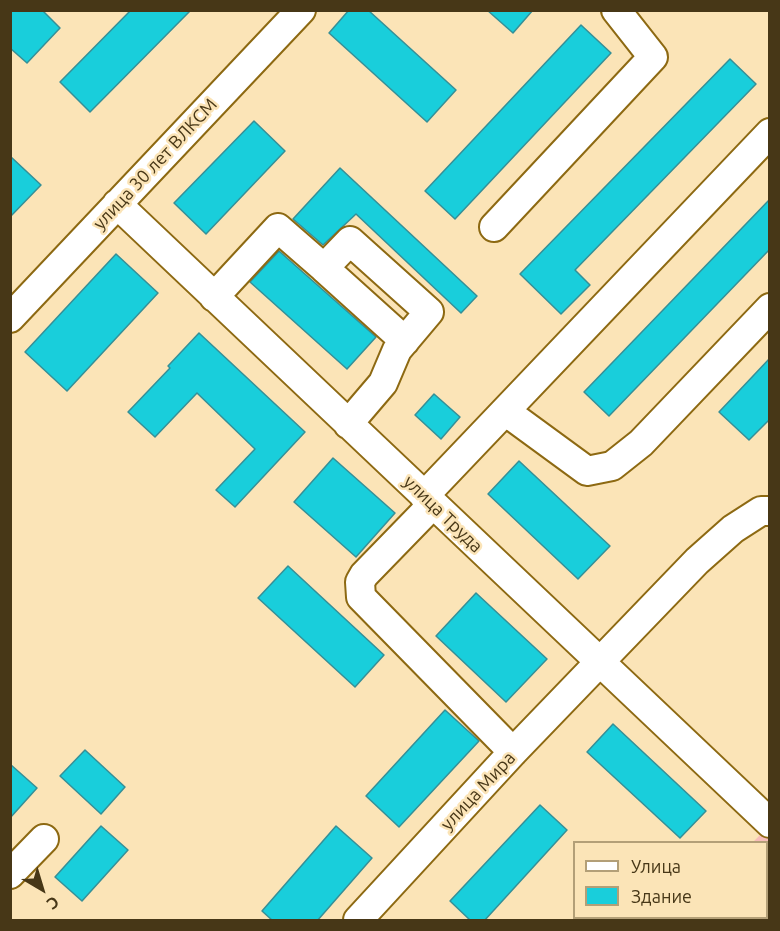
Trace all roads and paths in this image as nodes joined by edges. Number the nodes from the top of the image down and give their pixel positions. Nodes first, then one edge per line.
1 (301, 10) edge
2 (616, 10) edge
3 (770, 133) edge
4 (117, 204) junction
5 (494, 227) dead end
6 (324, 268) junction
7 (214, 297) junction
8 (770, 308) edge
9 (10, 318) edge
10 (405, 341) junction
11 (505, 411) junction
12 (348, 424) junction
13 (428, 500) junction
14 (770, 511) edge
15 (600, 663) junction
16 (513, 752) junction
17 (770, 823) edge
18 (44, 838) dead end
19 (10, 874) edge
20 (358, 921) edge

1 - 4 street, улица 30 лет ВЛКСМ
2 - 5 street
3 - 11 street
4 - 7 street, улица Труда
4 - 9 street, улица 30 лет ВЛКСМ
6 - 7 street
6 - 10 street
6 - 10 street
7 - 12 street, улица Труда
8 - 11 street
10 - 12 street
11 - 13 street
12 - 13 street, улица Труда
13 - 15 street, улица Труда
13 - 16 street
14 - 15 street, улица Мира
15 - 16 street, улица Мира
15 - 17 street, улица Труда
16 - 20 street, улица Мира
18 - 19 street

